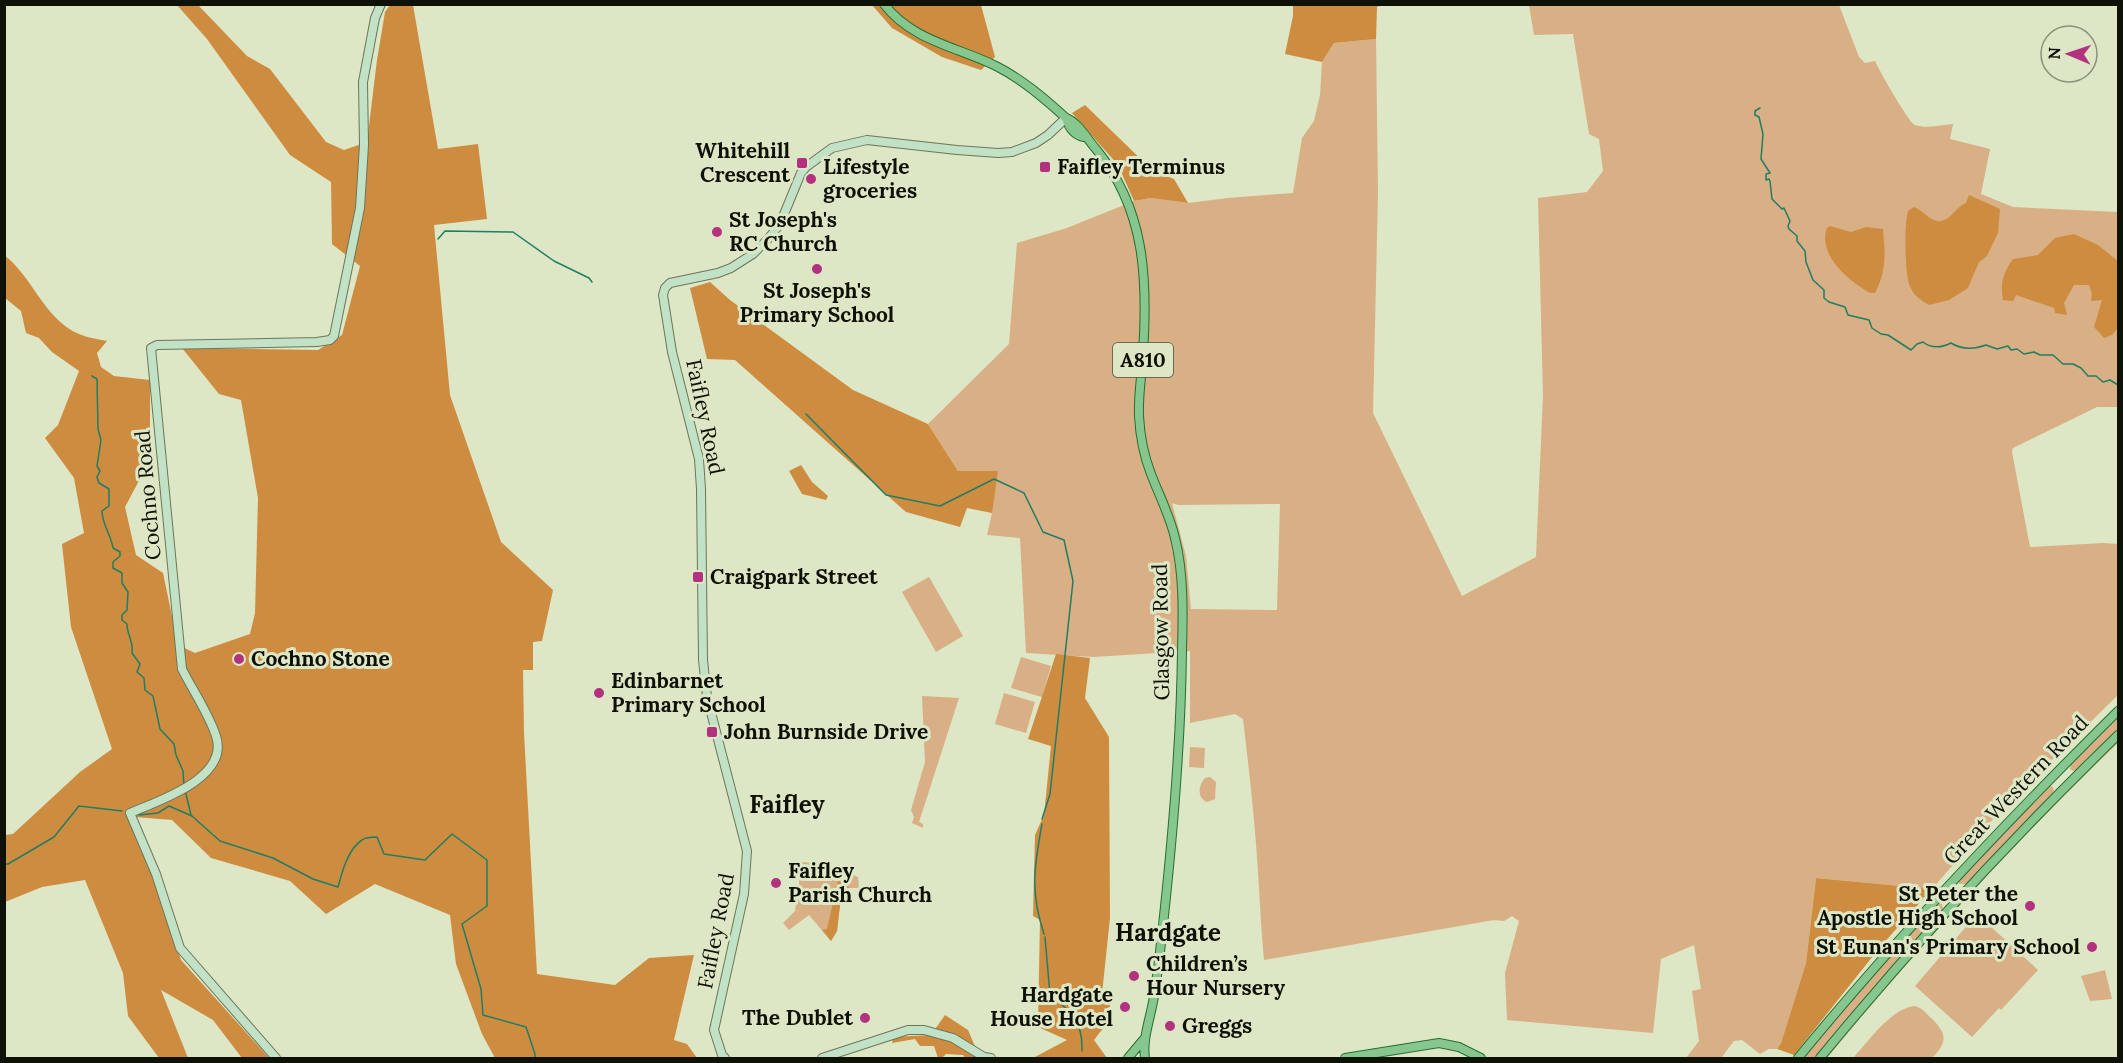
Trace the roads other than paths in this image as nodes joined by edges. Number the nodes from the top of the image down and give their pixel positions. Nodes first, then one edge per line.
1 (381, 4) edge
2 (885, 4) edge
3 (1066, 118) junction
4 (1057, 128) junction
5 (1071, 129) junction
6 (1084, 137) junction
7 (2118, 711) edge
8 (2118, 735) edge
9 (2055, 774) junction
10 (2068, 785) junction
11 (1144, 1039) junction
12 (276, 1059) edge
13 (725, 1059) edge
14 (822, 1059) edge
15 (991, 1059) edge
16 (1128, 1059) edge
17 (1145, 1059) edge
18 (1345, 1059) edge
19 (1481, 1059) edge
20 (1798, 1059) edge
21 (1820, 1059) edge

1 - 12 street, Cochno Road
2 - 3 main road, A810
3 - 4 street, Faifley Road
3 - 5 main road, A810
3 - 6 main road, Glasgow Road / A810
4 - 5 street
4 - 13 street, Faifley Road
5 - 6 main road, Glasgow Road / A810
6 - 11 main road, Glasgow Road / A810
7 - 9 main road, Great Western Road
8 - 10 main road, Great Western Road
9 - 10 main road
9 - 20 main road, Great Western Road
10 - 21 main road, Great Western Road
11 - 16 main road, Glasgow Road / A810
11 - 17 main road, Glasgow Road / A810
14 - 15 street
18 - 19 main road

